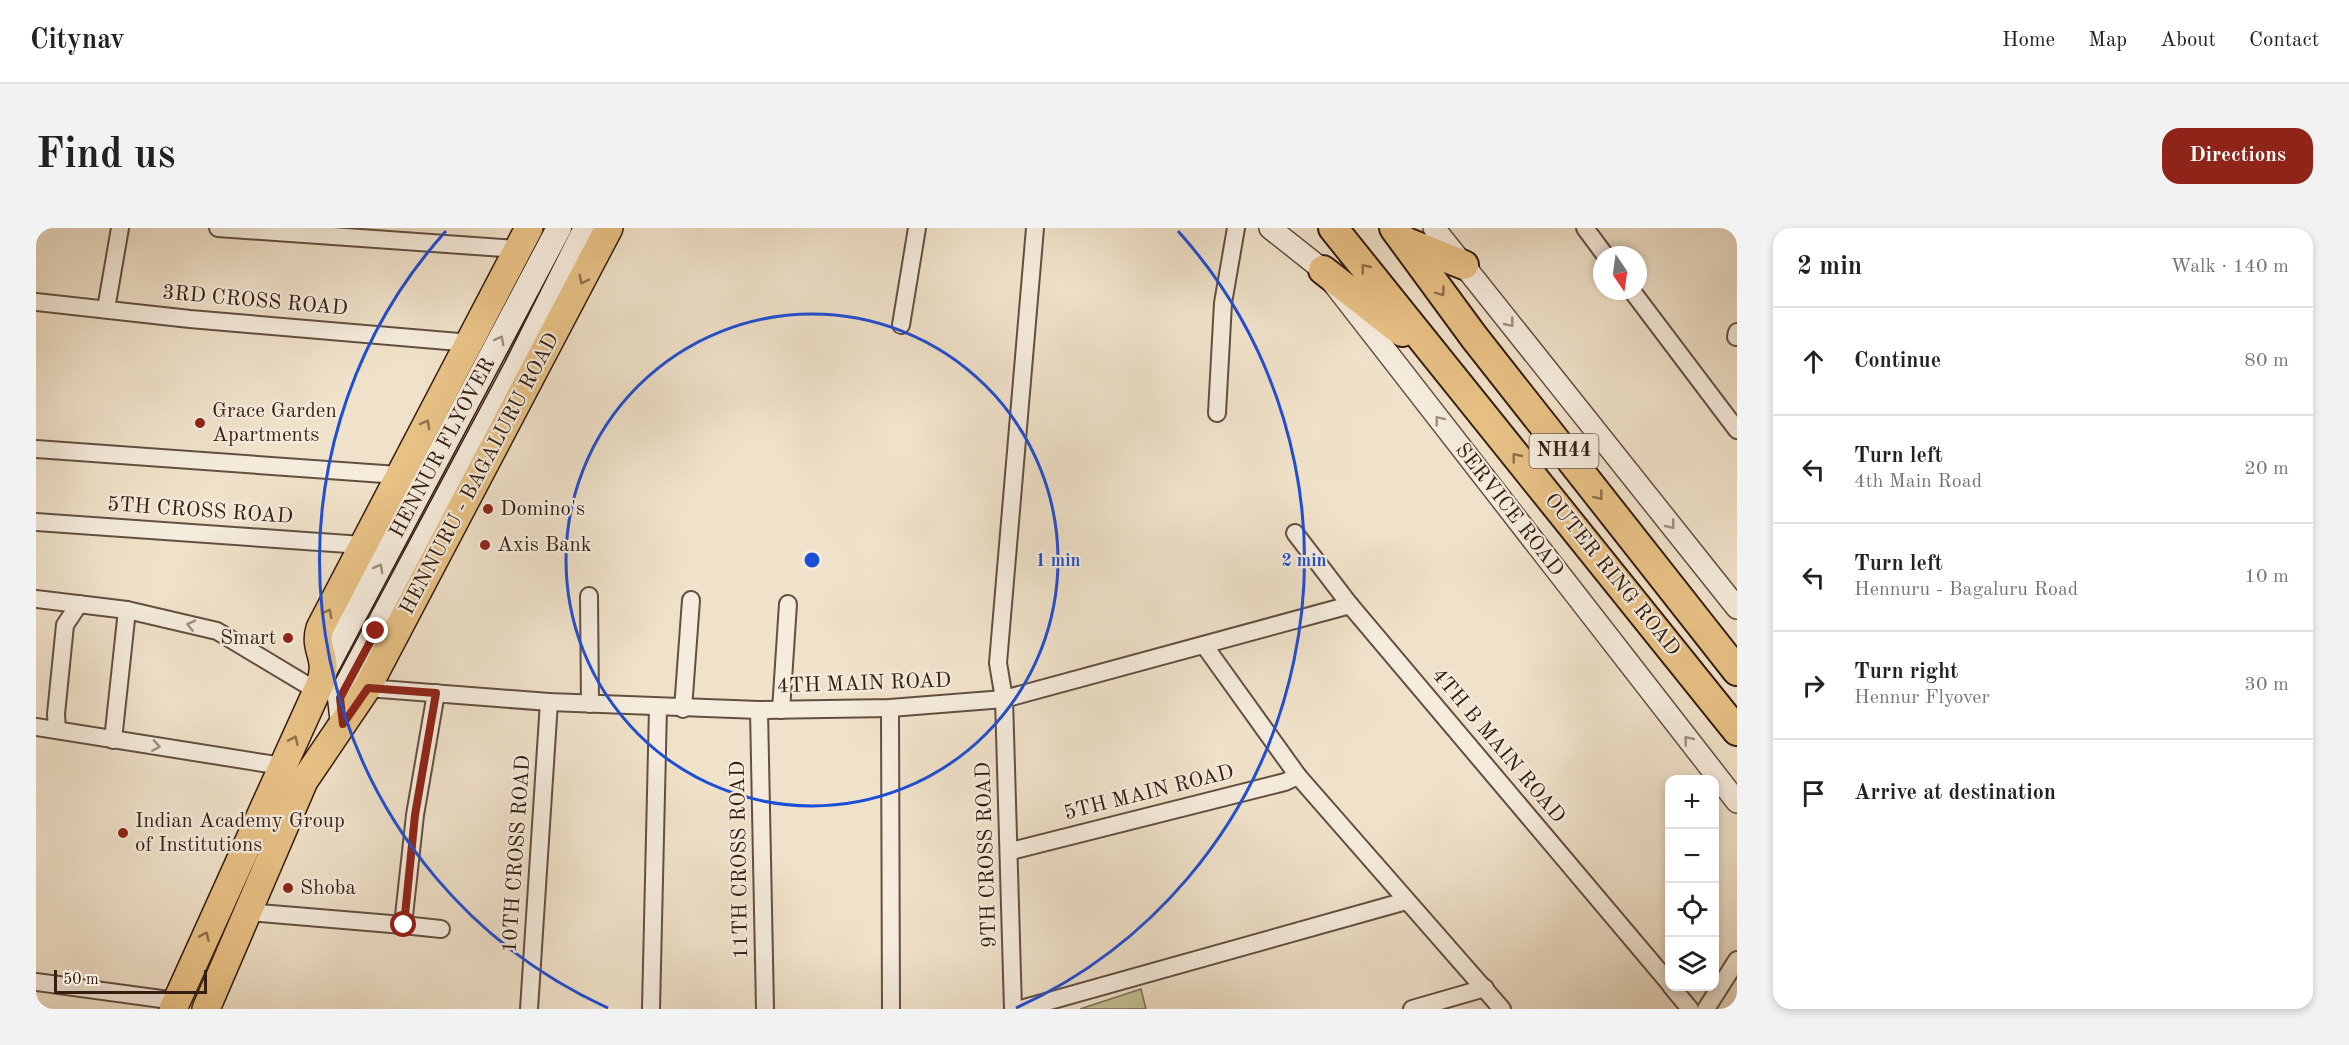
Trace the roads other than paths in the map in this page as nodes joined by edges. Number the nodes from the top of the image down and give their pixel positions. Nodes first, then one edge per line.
1 (120, 228) edge
2 (218, 228) edge
3 (559, 228) edge
4 (586, 228) edge
5 (609, 228) edge
6 (917, 228) edge
7 (1035, 228) edge
8 (1236, 228) edge
9 (1270, 228) edge
10 (1333, 228) edge
11 (1434, 228) edge
12 (1585, 228) edge
13 (1399, 235) edge
14 (524, 239) edge
15 (1598, 246) edge
16 (1464, 265) junction
17 (1323, 270) junction
18 (1639, 300) edge
19 (36, 302) edge
20 (106, 309) junction
21 (902, 325) dead end
22 (471, 343) junction
23 (1441, 363) junction
24 (1216, 413) dead end
25 (1737, 430) edge
26 (36, 449) edge
27 (398, 475) junction
28 (36, 522) edge
29 (1295, 533) dead end
30 (362, 545) junction
31 (589, 596) dead end
32 (36, 599) edge
33 (691, 600) dead end
34 (79, 604) junction
35 (788, 604) dead end
36 (1350, 605) junction
37 (1737, 608) edge
38 (127, 610) junction
39 (1204, 645) junction
40 (1737, 671) edge
41 (321, 679) junction
42 (368, 688) junction
43 (436, 693) junction
44 (1004, 699) junction
45 (549, 702) junction
46 (590, 704) junction
47 (658, 707) junction
48 (890, 708) junction
49 (683, 709) junction
50 (759, 710) junction
51 (781, 710) junction
52 (343, 724) junction
53 (36, 727) edge
54 (57, 730) junction
55 (1737, 732) edge
56 (113, 740) junction
57 (282, 766) junction
58 (1298, 776) junction
59 (1737, 802) edge
60 (1011, 851) junction
61 (1406, 900) junction
62 (249, 912) junction
63 (404, 925) junction
64 (441, 929) dead end
65 (1737, 960) edge
66 (1665, 979) edge
67 (36, 982) edge
68 (1485, 988) junction
69 (1675, 991) edge
70 (174, 1005) edge
71 (206, 1009) edge
72 (529, 1009) edge
73 (651, 1009) edge
74 (765, 1009) edge
75 (891, 1009) edge
76 (1013, 1009) edge
77 (1021, 1009) edge
78 (1412, 1009) edge
79 (1502, 1009) edge
80 (1690, 1009) edge
81 (1706, 1009) edge

1 - 20 street
2 - 14 street
41 -> 3 main road, HENNUR FLYOVER
4 - 52 main road, HENNUR FLYOVER
5 -> 42 main road, HENNURU - BAGALURU ROAD
6 - 21 street
7 - 44 street, 9TH CROSS ROAD
8 - 24 street
9 - 17 street, SERVICE ROAD
23 -> 10 highway, NH44
11 - 16 street
12 - 15 street
13 - 16 highway
13 -> 40 highway, OUTER RING ROAD / NH44
14 - 22 main road
16 -> 37 street
17 - 23 highway
59 -> 17 street, SERVICE ROAD
18 - 25 street
19 - 20 street, 3RD CROSS ROAD
20 - 22 street, 3RD CROSS ROAD
27 -> 22 main road
55 -> 23 highway, OUTER RING ROAD / NH44
26 - 27 street
27 - 30 main road
28 - 30 street, 5TH CROSS ROAD
29 - 36 street, 4TH B MAIN ROAD
41 -> 30 main road
31 - 46 street
32 - 34 street
33 - 49 street
34 - 38 street
34 - 54 street
35 - 51 street
36 - 39 street, 4TH MAIN ROAD
36 - 66 street, 4TH B MAIN ROAD
41 -> 38 street
38 - 56 street
39 - 44 street, 4TH MAIN ROAD
39 - 58 street
57 -> 41 main road
42 - 43 street, 4TH MAIN ROAD
42 - 52 main road, HENNURU - BAGALURU ROAD
43 - 45 street, 4TH MAIN ROAD
43 - 63 street
44 - 48 street, 4TH MAIN ROAD
44 - 60 street, 9TH CROSS ROAD
45 - 46 street, 4TH MAIN ROAD
45 - 72 street, 10TH CROSS ROAD
46 - 47 street, 4TH MAIN ROAD
47 - 49 street, 4TH MAIN ROAD
47 - 73 street
48 - 51 street, 4TH MAIN ROAD
48 - 75 street
49 - 50 street, 4TH MAIN ROAD
50 - 51 street, 4TH MAIN ROAD
50 - 74 street, 11TH CROSS ROAD
52 - 62 main road, HENNURU - BAGALURU ROAD
53 - 54 street
54 - 56 street
56 -> 57 street
70 -> 57 main road
58 - 60 street, 5TH MAIN ROAD
58 - 61 street
60 - 76 street, 9TH CROSS ROAD
61 - 68 street
61 - 77 street
62 - 63 street
62 - 71 main road, HENNURU - BAGALURU ROAD
63 - 64 street
65 - 81 street
67 - 70 street
68 - 78 street
68 - 79 street
69 - 80 street, 4TH B MAIN ROAD

